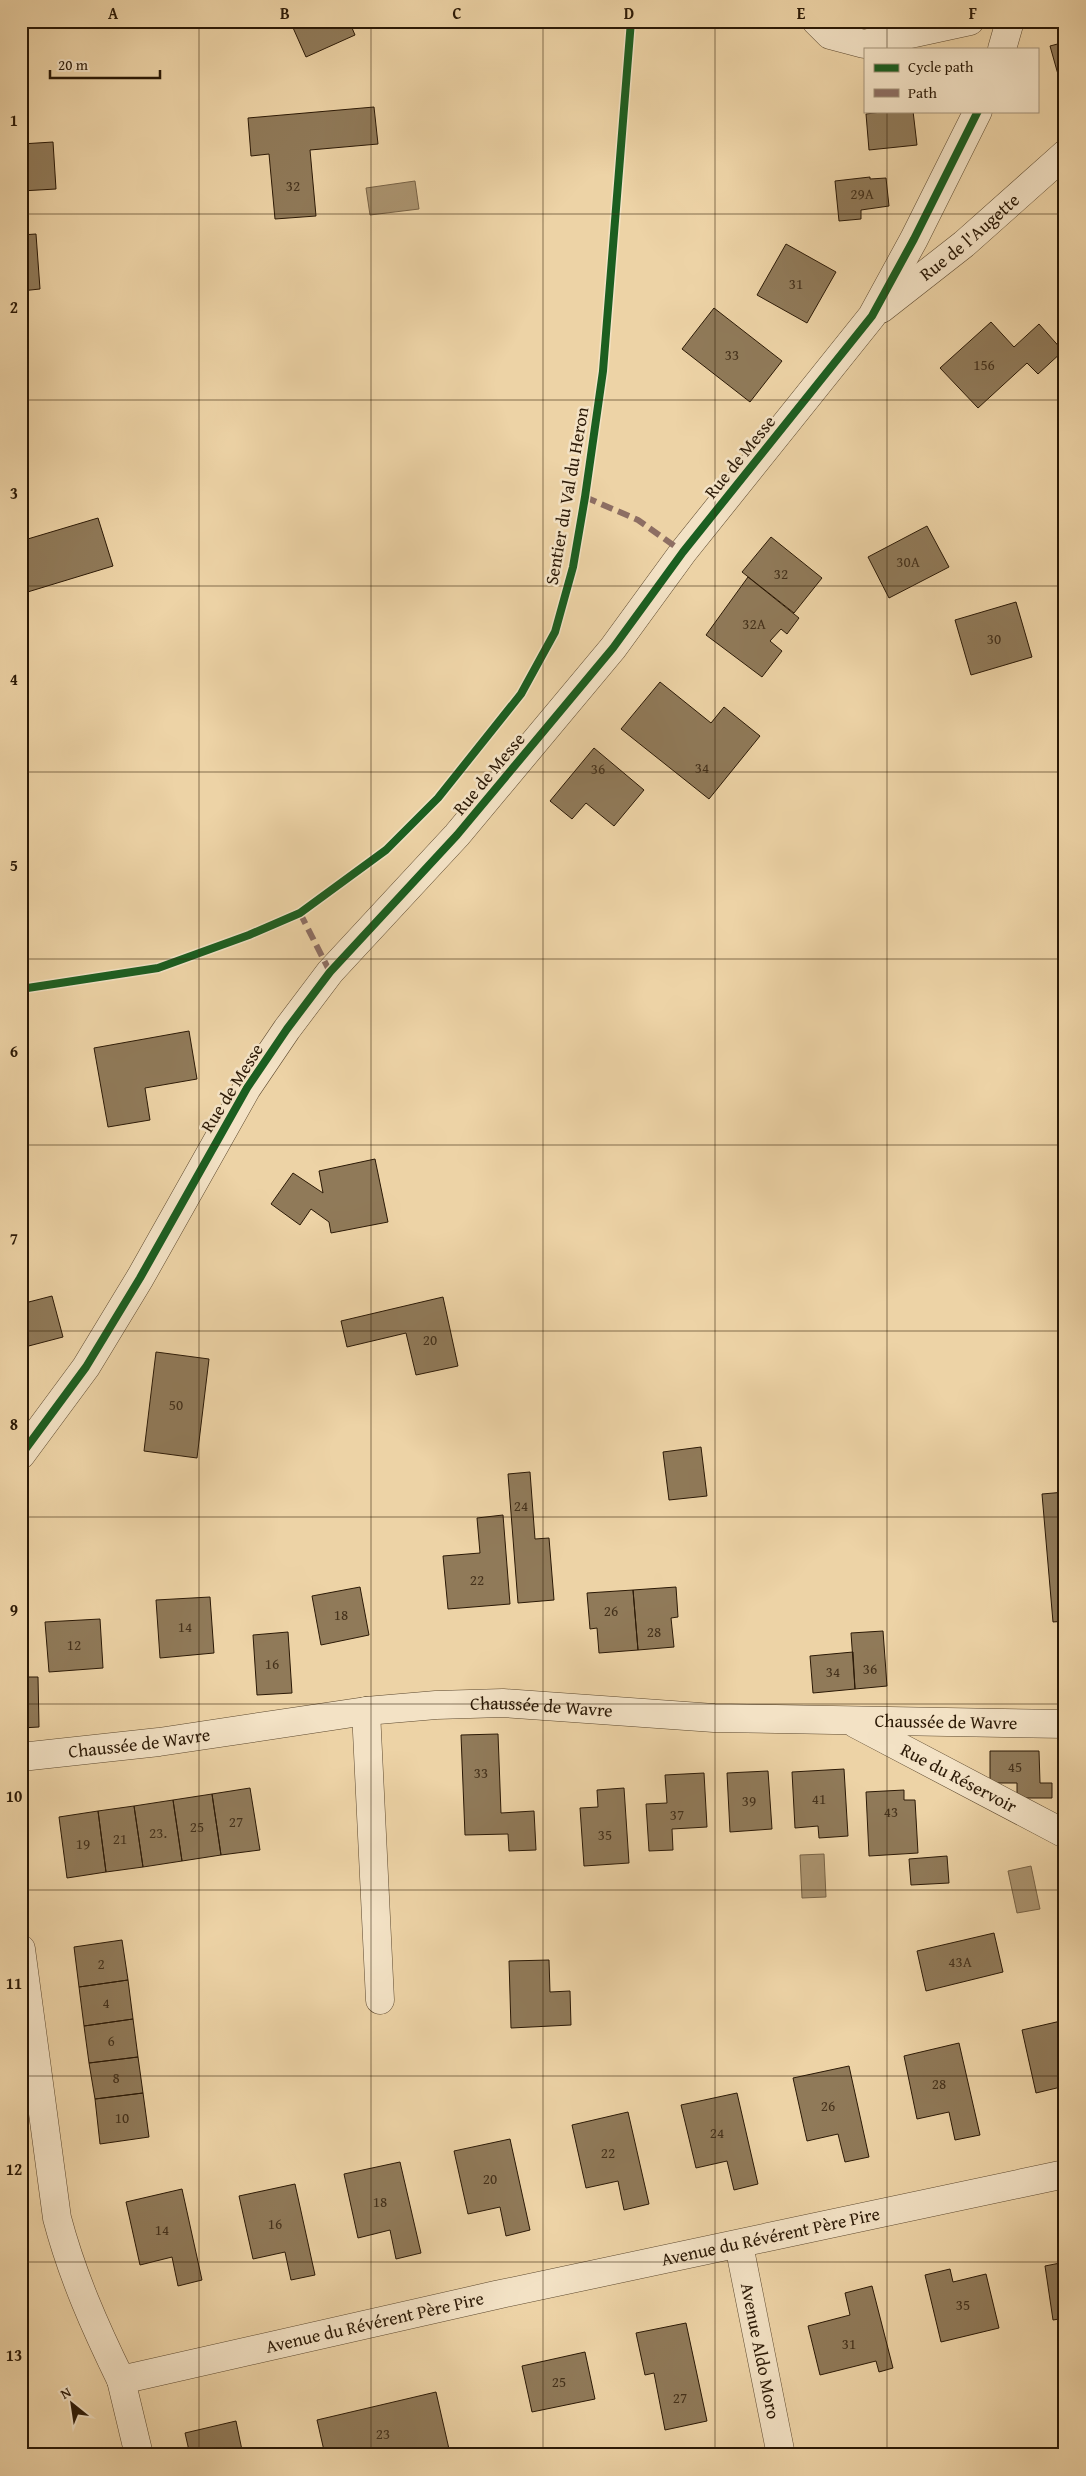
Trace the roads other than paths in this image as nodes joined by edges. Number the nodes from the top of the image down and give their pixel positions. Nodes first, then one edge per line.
1 (816, 21) edge
2 (970, 21) edge
3 (1010, 21) edge
4 (1002, 48) edge
5 (978, 112) edge
6 (1065, 154) edge
7 (872, 316) junction
8 (21, 1455) edge
9 (366, 1711) junction
10 (853, 1722) junction
11 (1065, 1724) edge
12 (21, 1757) edge
13 (1065, 1834) edge
14 (21, 1949) edge
15 (380, 2000) dead end
16 (1065, 2174) edge
17 (739, 2245) junction
18 (121, 2380) junction
19 (139, 2455) edge
20 (781, 2455) edge

1 - 2 street
3 - 4 street
5 - 7 street, Rue de Messe
6 - 7 street, Rue de l'Augette
7 - 8 street, Rue de Messe
9 - 10 street, Chaussée de Wavre
9 - 12 street, Chaussée de Wavre
9 - 15 street
10 - 11 street, Chaussée de Wavre
10 - 13 street, Rue du Réservoir
14 - 18 street
16 - 17 street, Avenue du Révérent Père Pire
17 - 18 street, Avenue du Révérent Père Pire
17 - 20 street, Avenue Aldo Moro
18 - 19 street

